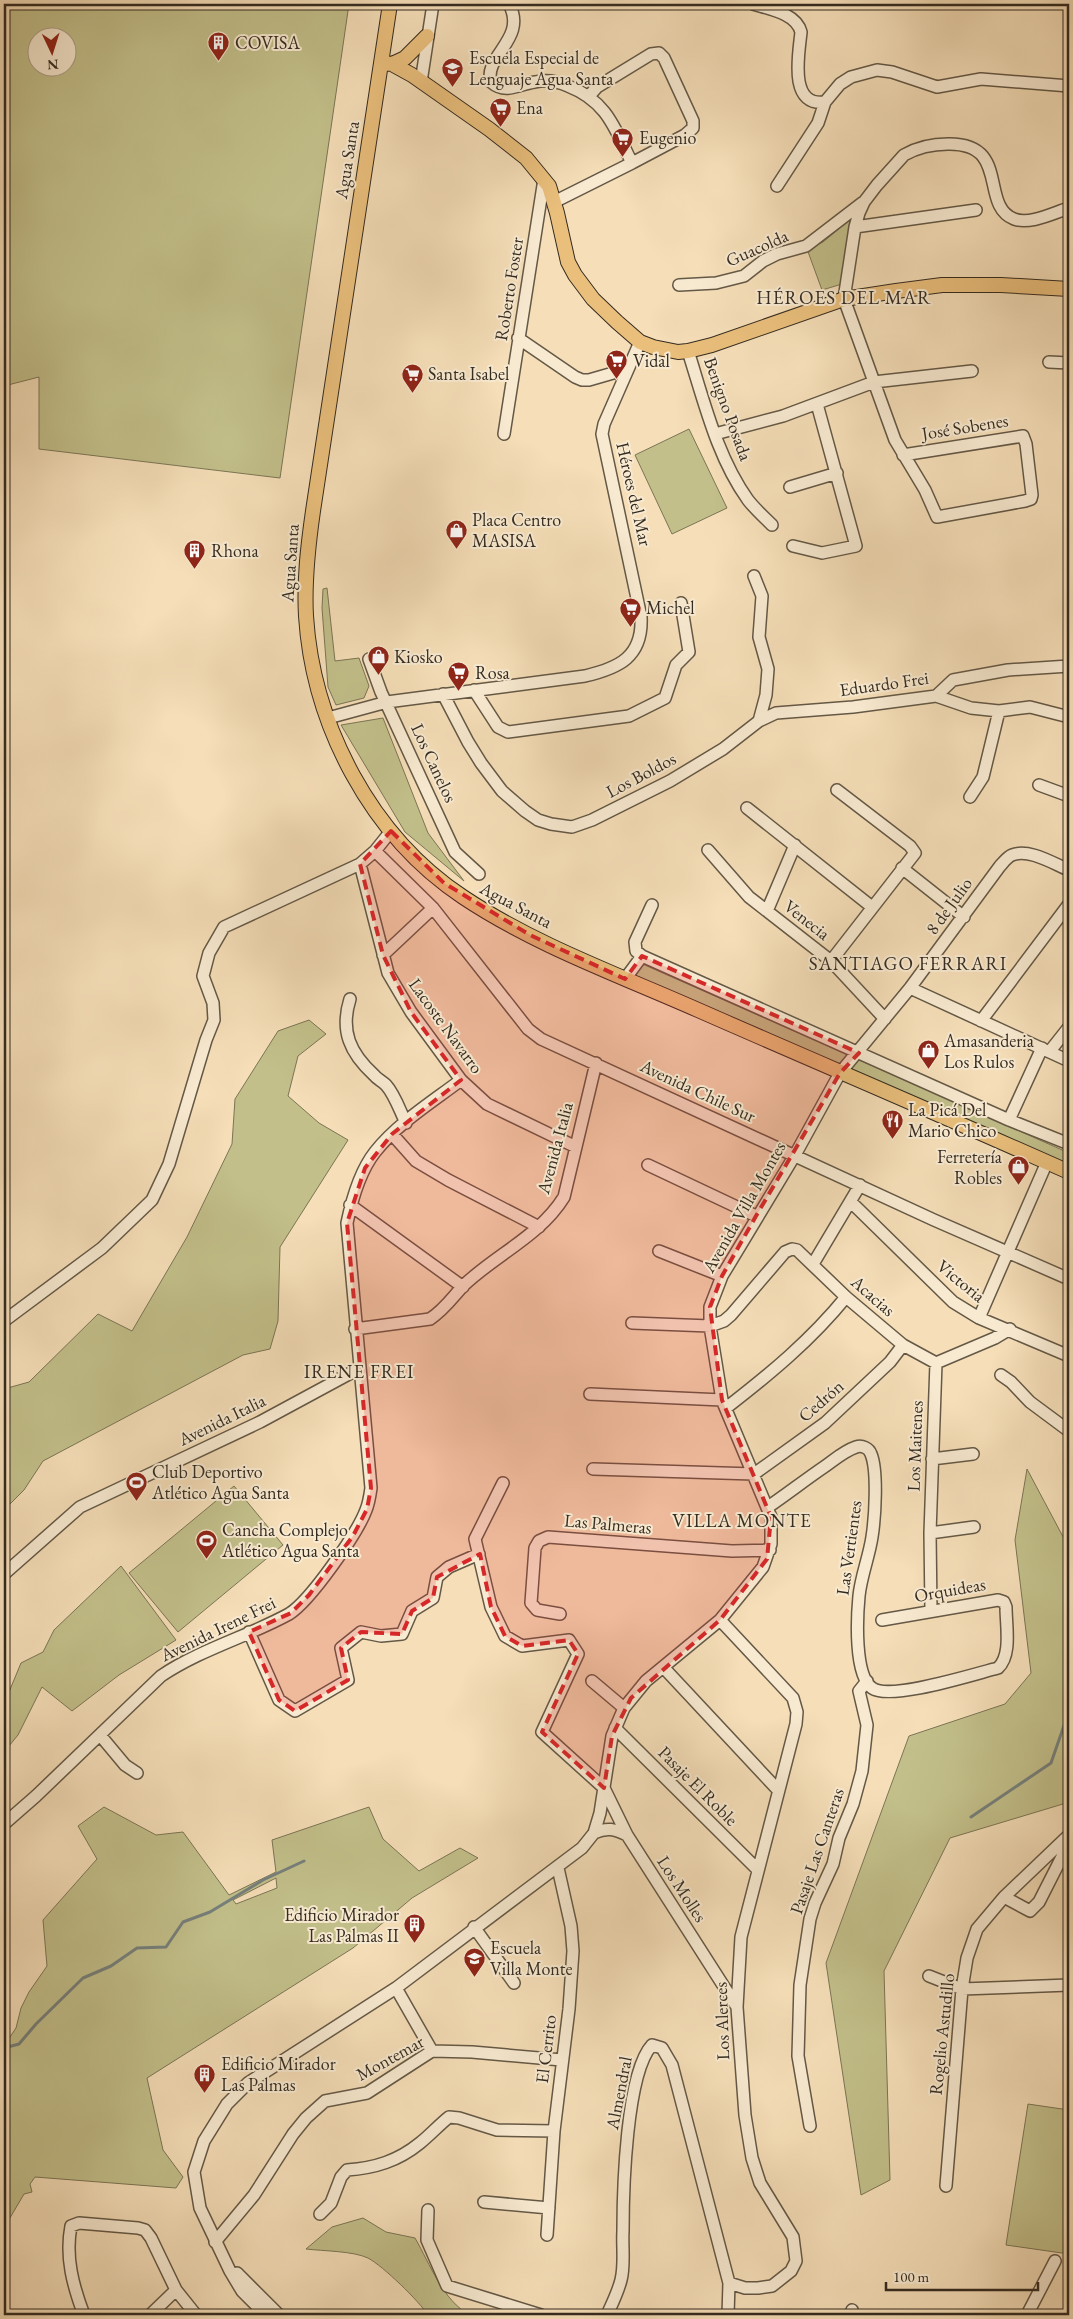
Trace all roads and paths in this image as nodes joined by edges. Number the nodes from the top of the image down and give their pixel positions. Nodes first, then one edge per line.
1 (390, 4) edge
2 (432, 4) edge
3 (510, 4) edge
4 (753, 4) edge
5 (427, 36) junction
6 (387, 64) junction
7 (421, 82) junction
8 (1069, 86) edge
9 (589, 96) junction
10 (824, 102) junction
11 (632, 163) junction
12 (544, 179) junction
13 (777, 186) dead end
14 (554, 202) junction
15 (864, 202) junction
16 (1069, 208) edge
17 (976, 210) dead end
18 (855, 227) junction
19 (679, 285) dead end
20 (1069, 289) edge
21 (844, 299) junction
22 (518, 338) junction
23 (640, 342) junction
24 (688, 351) junction
25 (1049, 362) dead end
26 (1069, 363) edge
27 (627, 369) junction
28 (972, 371) dead end
29 (874, 382) junction
30 (818, 404) junction
31 (504, 434) dead end
32 (715, 434) junction
33 (903, 455) junction
34 (837, 473) junction
35 (790, 487) dead end
36 (772, 525) dead end
37 (793, 546) dead end
38 (754, 576) dead end
39 (682, 604) dead end
40 (369, 660) dead end
41 (1069, 666) edge
42 (474, 690) junction
43 (443, 694) junction
44 (936, 696) junction
45 (386, 702) junction
46 (999, 711) junction
47 (1069, 717) edge
48 (328, 718) junction
49 (759, 721) junction
50 (1039, 785) dead end
51 (837, 790) dead end
52 (970, 796) dead end
53 (1069, 796) edge
54 (747, 808) dead end
55 (391, 831) junction
56 (795, 845) junction
57 (708, 850) dead end
58 (374, 851) junction
59 (360, 864) junction
60 (902, 868) junction
61 (1069, 870) edge
62 (479, 874) dead end
63 (1069, 904) edge
64 (652, 905) dead end
65 (872, 907) junction
66 (433, 908) junction
67 (767, 912) junction
68 (964, 916) junction
69 (383, 955) junction
70 (642, 956) junction
71 (831, 961) junction
72 (625, 978) junction
73 (910, 988) junction
74 (350, 1000) dead end
75 (885, 1018) junction
76 (981, 1021) junction
77 (1069, 1027) edge
78 (1046, 1050) junction
79 (859, 1053) junction
80 (1069, 1061) edge
81 (596, 1063) junction
82 (840, 1073) junction
83 (460, 1080) junction
84 (1008, 1120) junction
85 (406, 1123) junction
86 (392, 1134) junction
87 (1069, 1144) edge
88 (576, 1147) junction
89 (795, 1155) junction
90 (1047, 1162) junction
91 (648, 1164) dead end
92 (1069, 1172) edge
93 (860, 1185) junction
94 (852, 1203) junction
95 (350, 1205) junction
96 (756, 1216) junction
97 (539, 1227) junction
98 (659, 1251) dead end
99 (1007, 1253) junction
100 (813, 1264) junction
101 (722, 1276) junction
102 (1069, 1279) edge
103 (463, 1286) junction
104 (846, 1297) junction
105 (979, 1318) junction
106 (4, 1321) edge
107 (632, 1322) dead end
108 (710, 1326) junction
109 (355, 1329) junction
110 (1010, 1329) junction
111 (903, 1345) junction
112 (1069, 1356) edge
113 (936, 1362) junction
114 (360, 1368) junction
115 (1001, 1375) dead end
116 (590, 1394) dead end
117 (724, 1404) junction
118 (1069, 1431) edge
119 (973, 1454) dead end
120 (932, 1459) junction
121 (592, 1469) dead end
122 (754, 1474) junction
123 (503, 1482) dead end
124 (768, 1507) junction
125 (974, 1527) dead end
126 (930, 1533) junction
127 (770, 1550) junction
128 (479, 1554) junction
129 (4, 1574) edge
130 (931, 1611) junction
131 (560, 1614) dead end
132 (720, 1620) junction
133 (882, 1620) dead end
134 (249, 1632) junction
135 (664, 1668) junction
136 (592, 1681) dead end
137 (866, 1681) junction
138 (624, 1708) junction
139 (615, 1728) junction
140 (100, 1734) junction
141 (138, 1773) dead end
142 (604, 1788) junction
143 (777, 1789) junction
144 (4, 1824) edge
145 (594, 1833) junction
146 (627, 1835) junction
147 (1069, 1835) edge
148 (1069, 1843) edge
149 (558, 1868) junction
150 (757, 1869) junction
151 (1004, 1897) junction
152 (474, 1927) junction
153 (929, 1976) dead end
154 (514, 1983) dead end
155 (1069, 1985) edge
156 (396, 1988) junction
157 (962, 1989) junction
158 (737, 2006) junction
159 (432, 2051) junction
160 (562, 2060) junction
161 (810, 2126) dead end
162 (554, 2132) junction
163 (946, 2186) dead end
164 (484, 2202) dead end
165 (549, 2208) junction
166 (428, 2210) dead end
167 (320, 2214) dead end
168 (547, 2234) dead end
169 (214, 2242) junction
170 (226, 2261) junction
171 (1055, 2262) dead end
172 (729, 2283) junction
173 (176, 2290) junction
174 (84, 2315) edge
175 (150, 2315) edge
176 (196, 2315) edge
177 (266, 2315) edge
178 (279, 2315) edge
179 (541, 2315) edge
180 (607, 2315) edge
181 (728, 2315) edge
182 (1027, 2315) edge

1 - 6 main road, Agua Santa
2 - 5 street
3 - 9 street
4 - 10 street
5 - 6 main road
5 - 7 street
6 - 7 main road
6 - 48 main road, Agua Santa
7 - 12 main road
8 - 10 street
9 - 11 street
9 - 11 street
10 - 13 street
11 - 14 street
12 - 14 main road
12 - 22 street, Roberto Foster
14 - 23 main road
15 - 16 street, Guacolda
15 - 18 street, Guacolda
15 - 19 street, Guacolda
17 - 18 street
18 - 21 street, Guacolda
20 - 21 main road
21 - 24 main road
21 - 29 street
22 - 27 street
22 - 31 street, Roberto Foster
23 - 24 main road
23 - 27 street, Héroes del Mar
24 - 32 street, Benigno Posada
25 - 26 street
27 - 42 street, Héroes del Mar
28 - 29 street
29 - 30 street
29 - 33 street
30 - 32 street
30 - 34 street
32 - 36 street, Benigno Posada
33 - 33 street, José Sobenes
34 - 35 street
34 - 37 street
38 - 49 street
39 - 42 street
40 - 45 street, Los Canelos
41 - 44 street, Eduardo Frei
42 - 43 street
43 - 45 street
43 - 49 street, Los Boldos
44 - 46 street
44 - 49 street, Eduardo Frei
45 - 48 street
45 - 62 street, Los Canelos
46 - 47 street
46 - 52 street
48 - 55 main road, Agua Santa
50 - 53 street
51 - 60 street
54 - 56 street
55 - 58 street
55 - 72 main road, Agua Santa
56 - 65 street
56 - 67 street
57 - 67 street, Venecia
58 - 59 street
58 - 66 street, Avenida Chile Sur
59 - 69 street, Lacoste Navarro
59 - 106 street
60 - 65 street
60 - 68 street
61 - 68 street, 8 de Julio
63 - 76 street
64 - 70 street
65 - 71 street
66 - 69 street
66 - 81 street, Avenida Chile Sur
67 - 71 street, Venecia
68 - 73 street, 8 de Julio
69 - 83 street, Lacoste Navarro
70 - 72 street
70 - 79 street
71 - 75 street, Venecia
72 - 82 main road, Agua Santa
73 - 75 street, 8 de Julio
73 - 76 street
74 - 85 street
75 - 79 street, 8 de Julio
76 - 78 street
77 - 78 street
78 - 80 street
78 - 84 street
79 - 82 street, 8 de Julio
79 - 84 street
81 - 88 street, Avenida Italia
81 - 89 street, Avenida Chile Sur
82 - 89 street, Avenida Villa Montes
82 - 90 main road, Agua Santa
83 - 85 street, Avenida Irene Frei
83 - 88 street, Lacoste Navarro
84 - 87 street
85 - 86 street, Avenida Irene Frei
86 - 95 street, Avenida Irene Frei
86 - 97 street
88 - 97 street, Avenida Italia
89 - 93 street, Avenida Chile Sur
89 - 96 street, Avenida Villa Montes
90 - 92 main road, Agua Santa
90 - 99 street
91 - 96 street
93 - 94 street
93 - 99 street, Avenida Chile Sur
94 - 100 street
94 - 105 street, Victoria
95 - 103 street
95 - 109 street, Avenida Irene Frei
96 - 101 street, Avenida Villa Montes
97 - 103 street, Avenida Italia
98 - 101 street
99 - 102 street, Avenida Chile Sur
99 - 105 street
100 - 104 street, Acacias
100 - 108 street, Acacias
101 - 108 street, Avenida Villa Montes
103 - 109 street, Avenida Italia
104 - 111 street, Acacias
104 - 117 street
105 - 110 street, Victoria
107 - 108 street
108 - 117 street, Avenida Villa Montes
109 - 114 street, Avenida Irene Frei
110 - 112 street, Victoria
110 - 113 street
111 - 113 street, Acacias
111 - 122 street, Cedrón
113 - 120 street, Los Maitenes
114 - 129 street, Avenida Italia
114 - 134 street, Avenida Irene Frei
115 - 118 street
116 - 117 street
117 - 122 street, Avenida Villa Montes
119 - 120 street
120 - 126 street, Los Maitenes
121 - 122 street
122 - 124 street, Avenida Villa Montes
123 - 128 street
124 - 127 street, Avenida Villa Montes
124 - 137 street, Las Vertientes
125 - 126 street
126 - 130 street, Los Maitenes
127 - 131 street, Las Palmeras
127 - 132 street, Avenida Villa Montes
128 - 134 street
128 - 142 street
130 - 133 street, Orquideas
130 - 137 street, Orquideas
132 - 135 street, Avenida Villa Montes
132 - 143 street, Los Alerces
134 - 140 street, Avenida Irene Frei
135 - 138 street, Avenida Villa Montes
135 - 143 street
136 - 138 street
137 - 161 street, Pasaje Las Canteras
138 - 139 street, Avenida Villa Montes
139 - 142 street, Avenida Villa Montes
139 - 150 street, Pasaje El Roble
140 - 141 street
140 - 144 street, Avenida Irene Frei
142 - 145 street, Avenida Villa Montes
142 - 146 street, Los Molles
143 - 150 street, Los Alerces
145 - 146 street
145 - 149 street
146 - 158 street, Los Molles
147 - 151 street, Rogelio Astudillo
148 - 151 street
149 - 152 street
149 - 160 street, El Cerrito
150 - 158 street, Los Alerces
151 - 157 street, Rogelio Astudillo
152 - 154 street
152 - 156 street
153 - 157 street
155 - 157 street
156 - 159 street
156 - 169 street
157 - 163 street, Rogelio Astudillo
158 - 172 street, Los Alerces
159 - 160 street, Montemar
159 - 169 street, Montemar
160 - 162 street, El Cerrito
162 - 165 street, El Cerrito
162 - 167 street
164 - 165 street
165 - 168 street, El Cerrito
166 - 179 street
169 - 170 street
170 - 177 street
170 - 178 street
171 - 182 street
172 - 180 street, Almendral
172 - 181 street, Almendral
173 - 174 street
173 - 175 street
173 - 176 street

